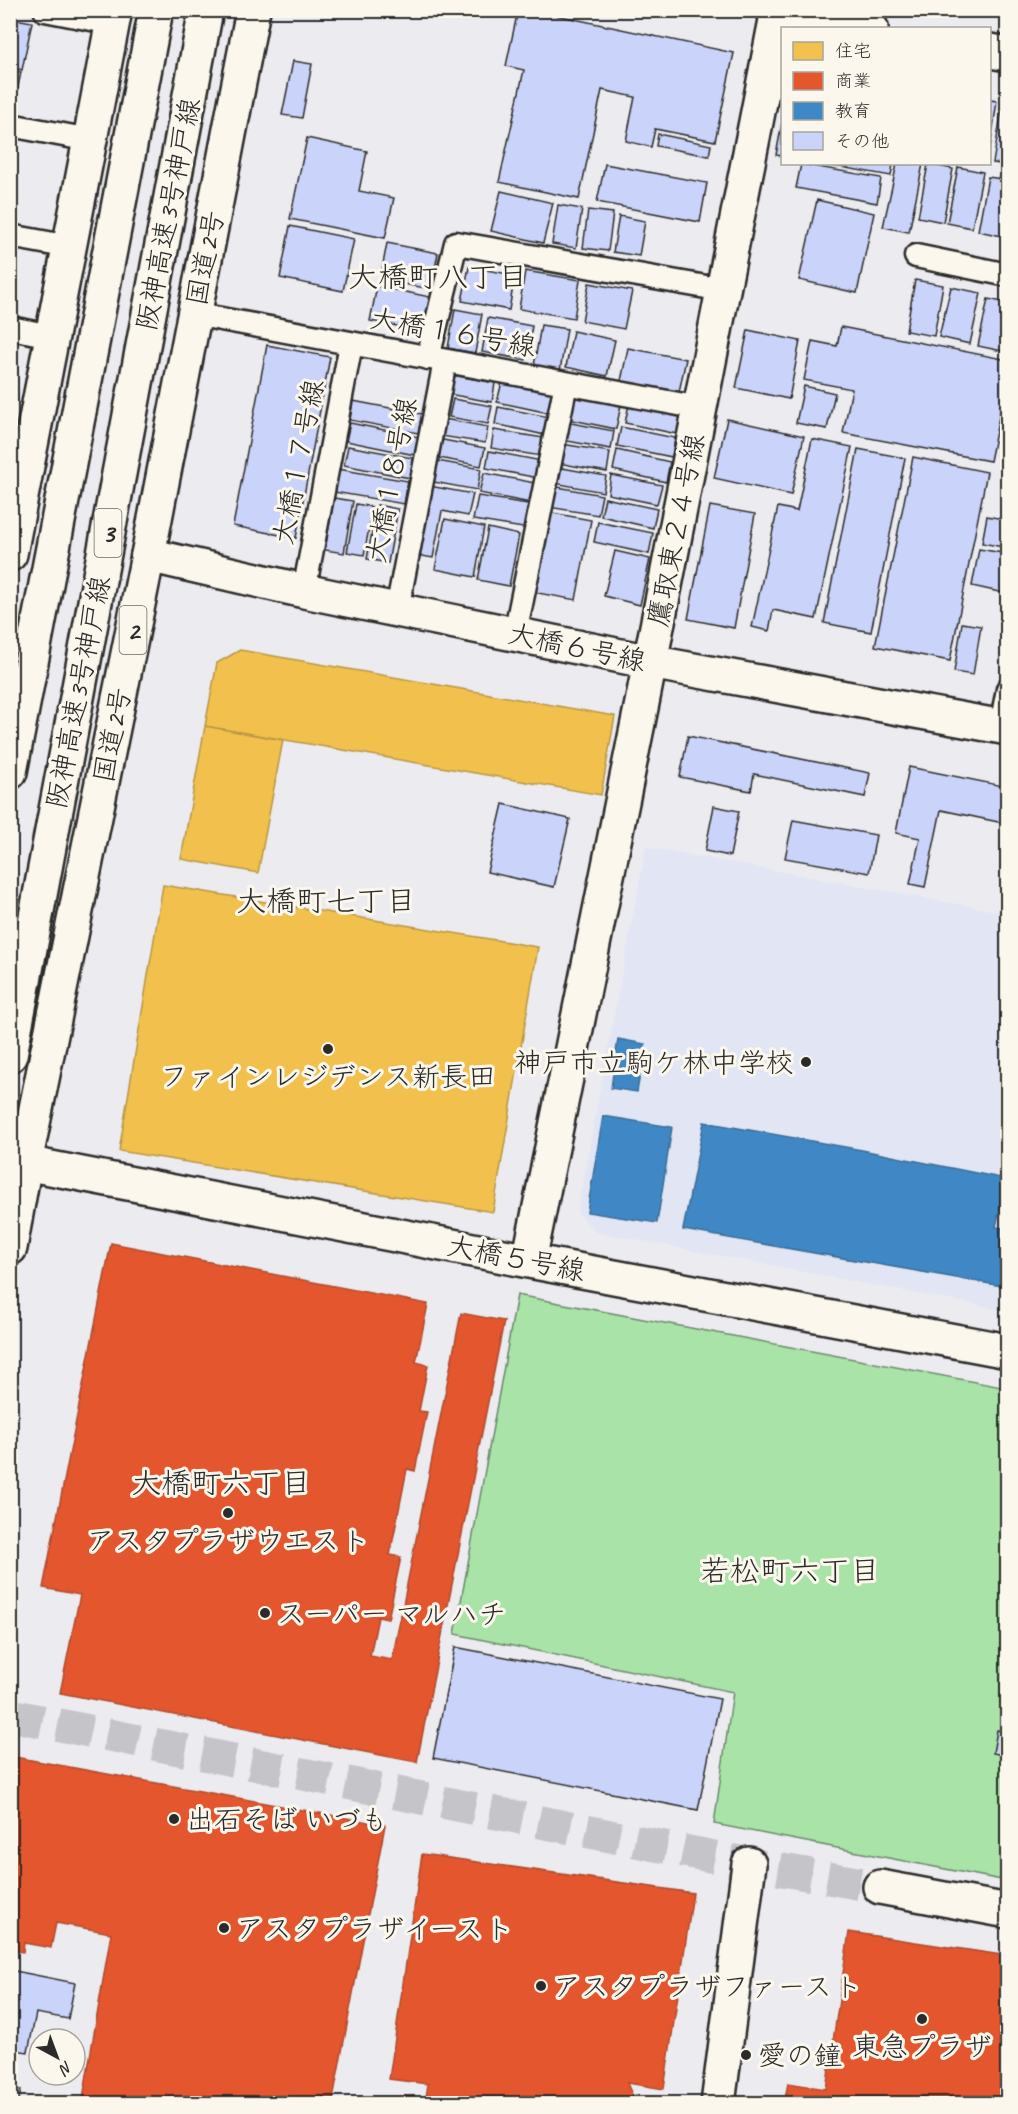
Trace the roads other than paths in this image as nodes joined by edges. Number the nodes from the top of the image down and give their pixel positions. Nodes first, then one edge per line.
1 (45, 10) edge
2 (156, 10) edge
3 (206, 10) edge
4 (253, 10) edge
5 (776, 11) edge
6 (113, 17) edge
7 (865, 27) edge
8 (991, 51) edge
9 (1008, 54) edge
10 (10, 125) edge
11 (90, 140) junction
12 (10, 236) edge
13 (70, 247) junction
14 (916, 256) dead end
15 (1008, 275) edge
16 (723, 290) junction
17 (194, 314) junction
18 (10, 328) edge
19 (52, 336) junction
20 (351, 344) junction
21 (437, 360) junction
22 (566, 383) junction
23 (700, 408) junction
24 (10, 554) edge
25 (148, 555) junction
26 (304, 591) junction
27 (397, 610) junction
28 (515, 634) junction
29 (650, 662) junction
30 (1008, 689) edge
31 (1004, 727) edge
32 (10, 772) edge
33 (10, 1055) edge
34 (26, 1163) junction
35 (10, 1248) edge
36 (529, 1261) junction
37 (1008, 1351) edge
38 (748, 1864) dead end
39 (880, 1887) tunnel mouth
40 (1008, 1911) edge
41 (718, 2103) edge

1 - 6 lane
2 - 32 main road, 阪神高速3号神戸線 / 3
3 - 33 main road, 阪神高速3号神戸線 / 3
4 - 17 main road, 国道2号 / 2
5 - 7 main road
5 - 16 main road, 鷹取東２４号線
6 - 11 main road
8 - 9 main road
10 - 11 lane
11 - 13 main road
12 - 13 lane
13 - 19 main road
14 - 15 lane
16 - 21 lane, 大橋１８号線
16 - 23 main road, 鷹取東２４号線
17 - 20 lane, 大橋１６号線
17 - 25 main road, 国道2号 / 2
18 - 19 lane
19 - 24 main road
20 - 21 lane, 大橋１６号線
20 - 26 lane, 大橋１７号線
21 - 22 lane, 大橋１６号線
21 - 27 lane, 大橋１８号線
22 - 23 lane, 大橋１６号線
22 - 28 lane
23 - 29 main road, 鷹取東２４号線
25 - 26 main road, 大橋６号線
25 - 34 main road, 国道2号 / 2
26 - 27 main road, 大橋６号線
27 - 28 main road, 大橋６号線
28 - 29 main road, 大橋６号線
29 - 31 main road, 大橋６号線
29 - 36 main road, 鷹取東２４号線
30 - 31 lane
34 - 35 main road, 国道2号 / 2
34 - 36 main road, 大橋５号線
36 - 37 main road, 大橋５号線
38 - 41 main road
39 - 40 main road

